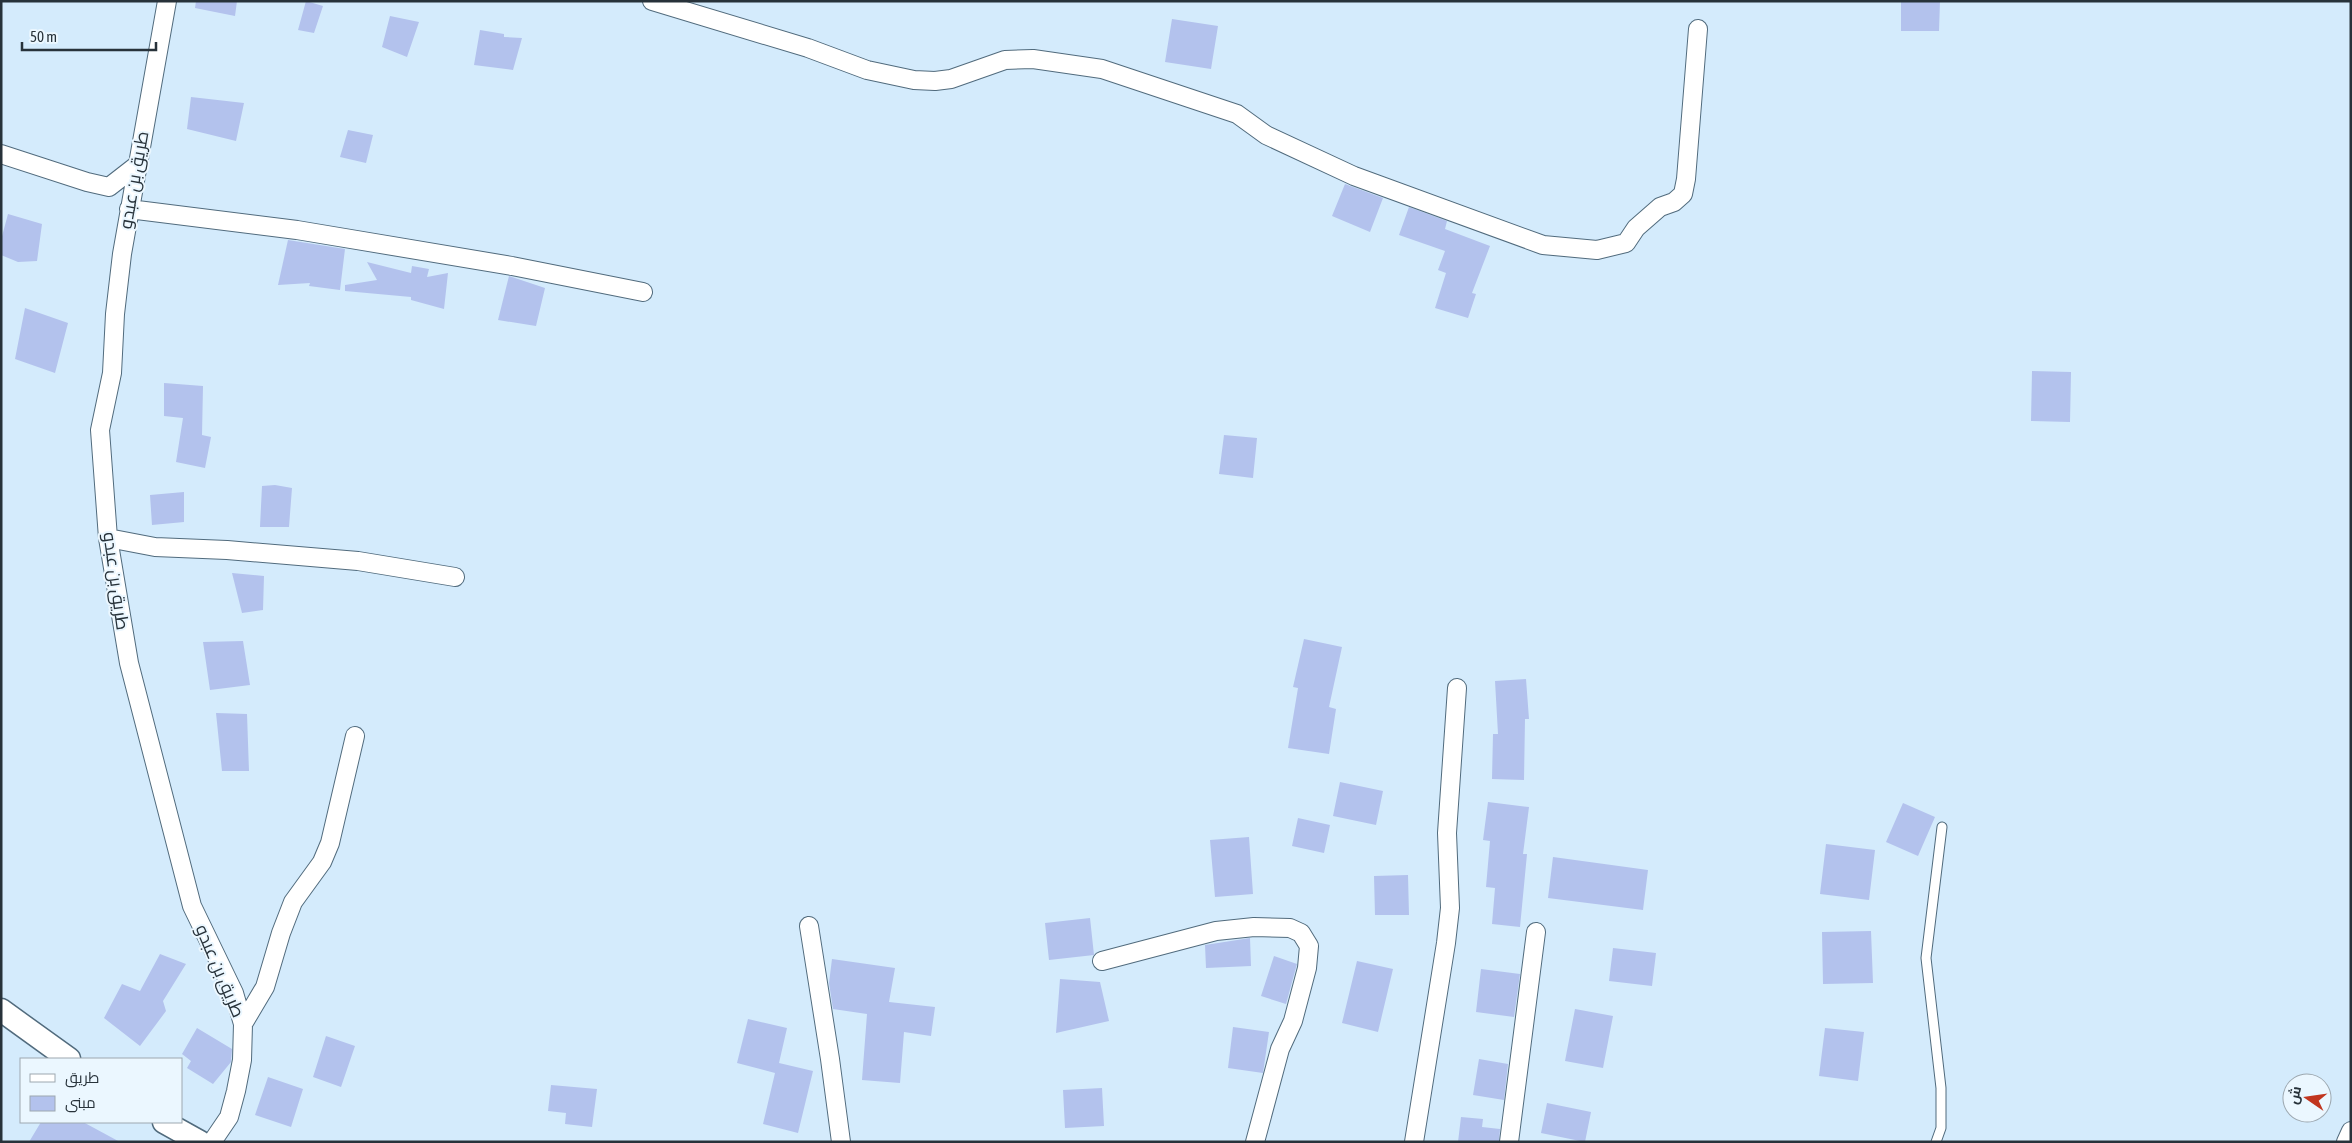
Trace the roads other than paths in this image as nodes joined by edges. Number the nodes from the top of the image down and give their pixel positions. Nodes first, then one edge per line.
1 (167, 1) edge
2 (652, 1) edge
3 (1698, 29) dead end
4 (1, 154) edge
5 (136, 166) junction
6 (129, 209) junction
7 (643, 292) dead end
8 (108, 538) junction
9 (456, 577) dead end
10 (1457, 688) dead end
11 (355, 736) dead end
12 (1942, 827) dead end
13 (809, 926) dead end
14 (1536, 932) dead end
15 (1102, 961) dead end
16 (1, 1010) edge
17 (243, 1024) junction
18 (68, 1058) edge
19 (166, 1123) edge
20 (2351, 1131) edge
21 (200, 1142) edge
22 (212, 1142) edge
23 (840, 1142) edge
24 (1255, 1142) edge
25 (1414, 1142) edge
26 (1509, 1142) edge
27 (1936, 1142) edge
28 (2346, 1142) edge

1 - 5 street, طريق بن عبدو
2 - 3 street
4 - 5 street
5 - 6 street, طريق بن عبدو
6 - 7 street
6 - 8 street, طريق بن عبدو
8 - 9 street
8 - 17 street, طريق بن عبدو
10 - 25 street
11 - 17 street
12 - 27 lane
13 - 23 street
14 - 26 street
15 - 24 street
16 - 18 street
17 - 22 street, طريق بن عبدو
19 - 21 street
20 - 28 street

